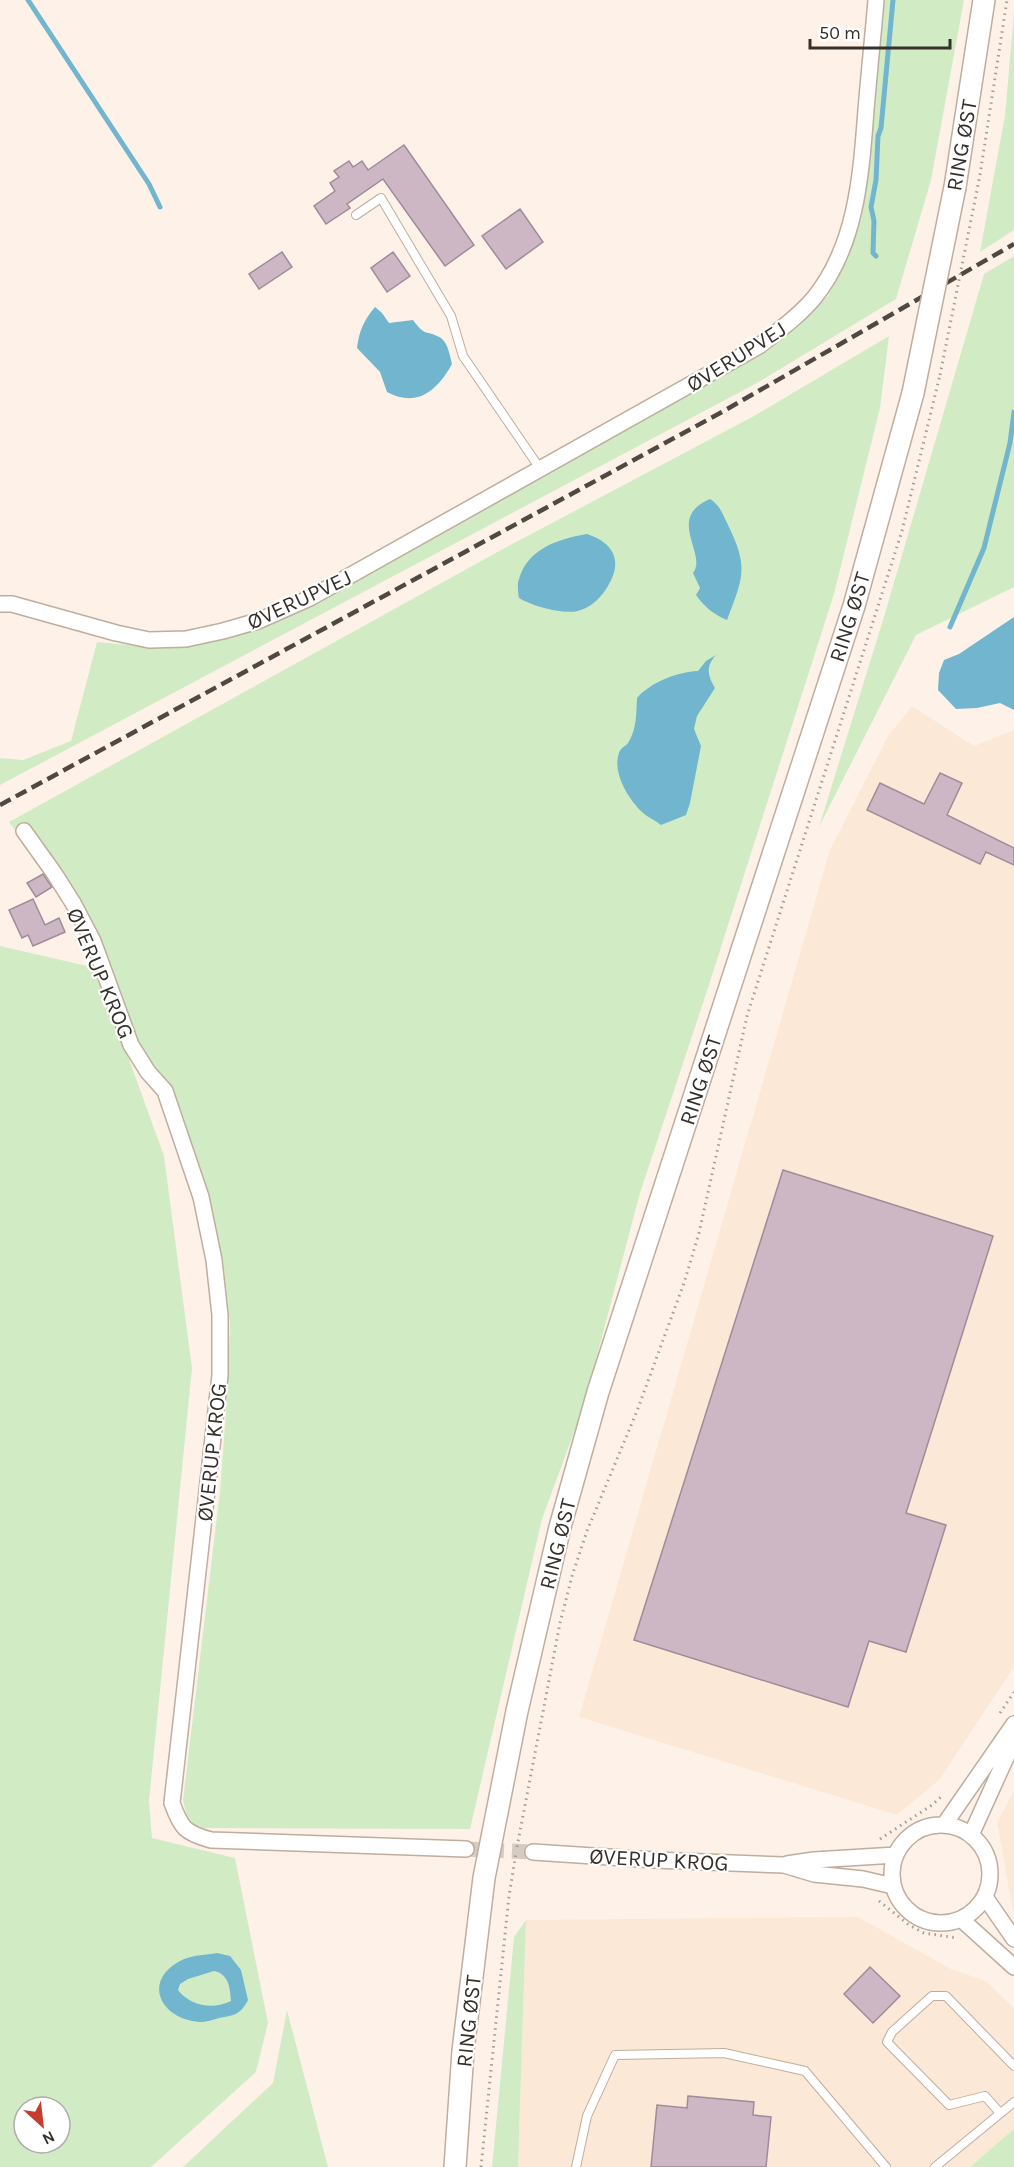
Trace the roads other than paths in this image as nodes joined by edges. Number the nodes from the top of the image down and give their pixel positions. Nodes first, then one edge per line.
1 (876, 0) edge
2 (984, 0) edge
3 (356, 215) dead end
4 (541, 470) junction
5 (0, 604) edge
6 (24, 831) dead end
7 (1014, 1724) edge
8 (1014, 1740) edge
9 (944, 1825) junction
10 (971, 1835) junction
11 (466, 1849) tunnel mouth
12 (533, 1852) tunnel mouth
13 (896, 1855) junction
14 (784, 1865) junction
15 (893, 1886) junction
16 (985, 1897) junction
17 (961, 1919) junction
18 (1014, 1939) edge
19 (1014, 1967) edge
20 (1014, 2066) edge
21 (1014, 2102) edge
22 (1000, 2113) junction
23 (455, 2167) edge
24 (576, 2167) edge
25 (886, 2167) edge
26 (935, 2167) edge

1 - 4 street, ØVERUPVEJ
2 - 23 main road, RING ØST, bridge
3 - 4 lane
4 - 5 street, ØVERUPVEJ
6 - 11 street, ØVERUP KROG
7 - 9 street
8 - 10 street
9 - 10 street
9 - 13 street
10 - 16 street
12 - 14 street, ØVERUP KROG
13 - 14 street, ØVERUP KROG
13 - 15 street
14 - 15 street, ØVERUP KROG
15 - 17 street
16 - 17 street
16 - 18 street
17 - 19 street
20 - 22 lane
21 - 22 lane
22 - 26 lane
24 - 25 lane

